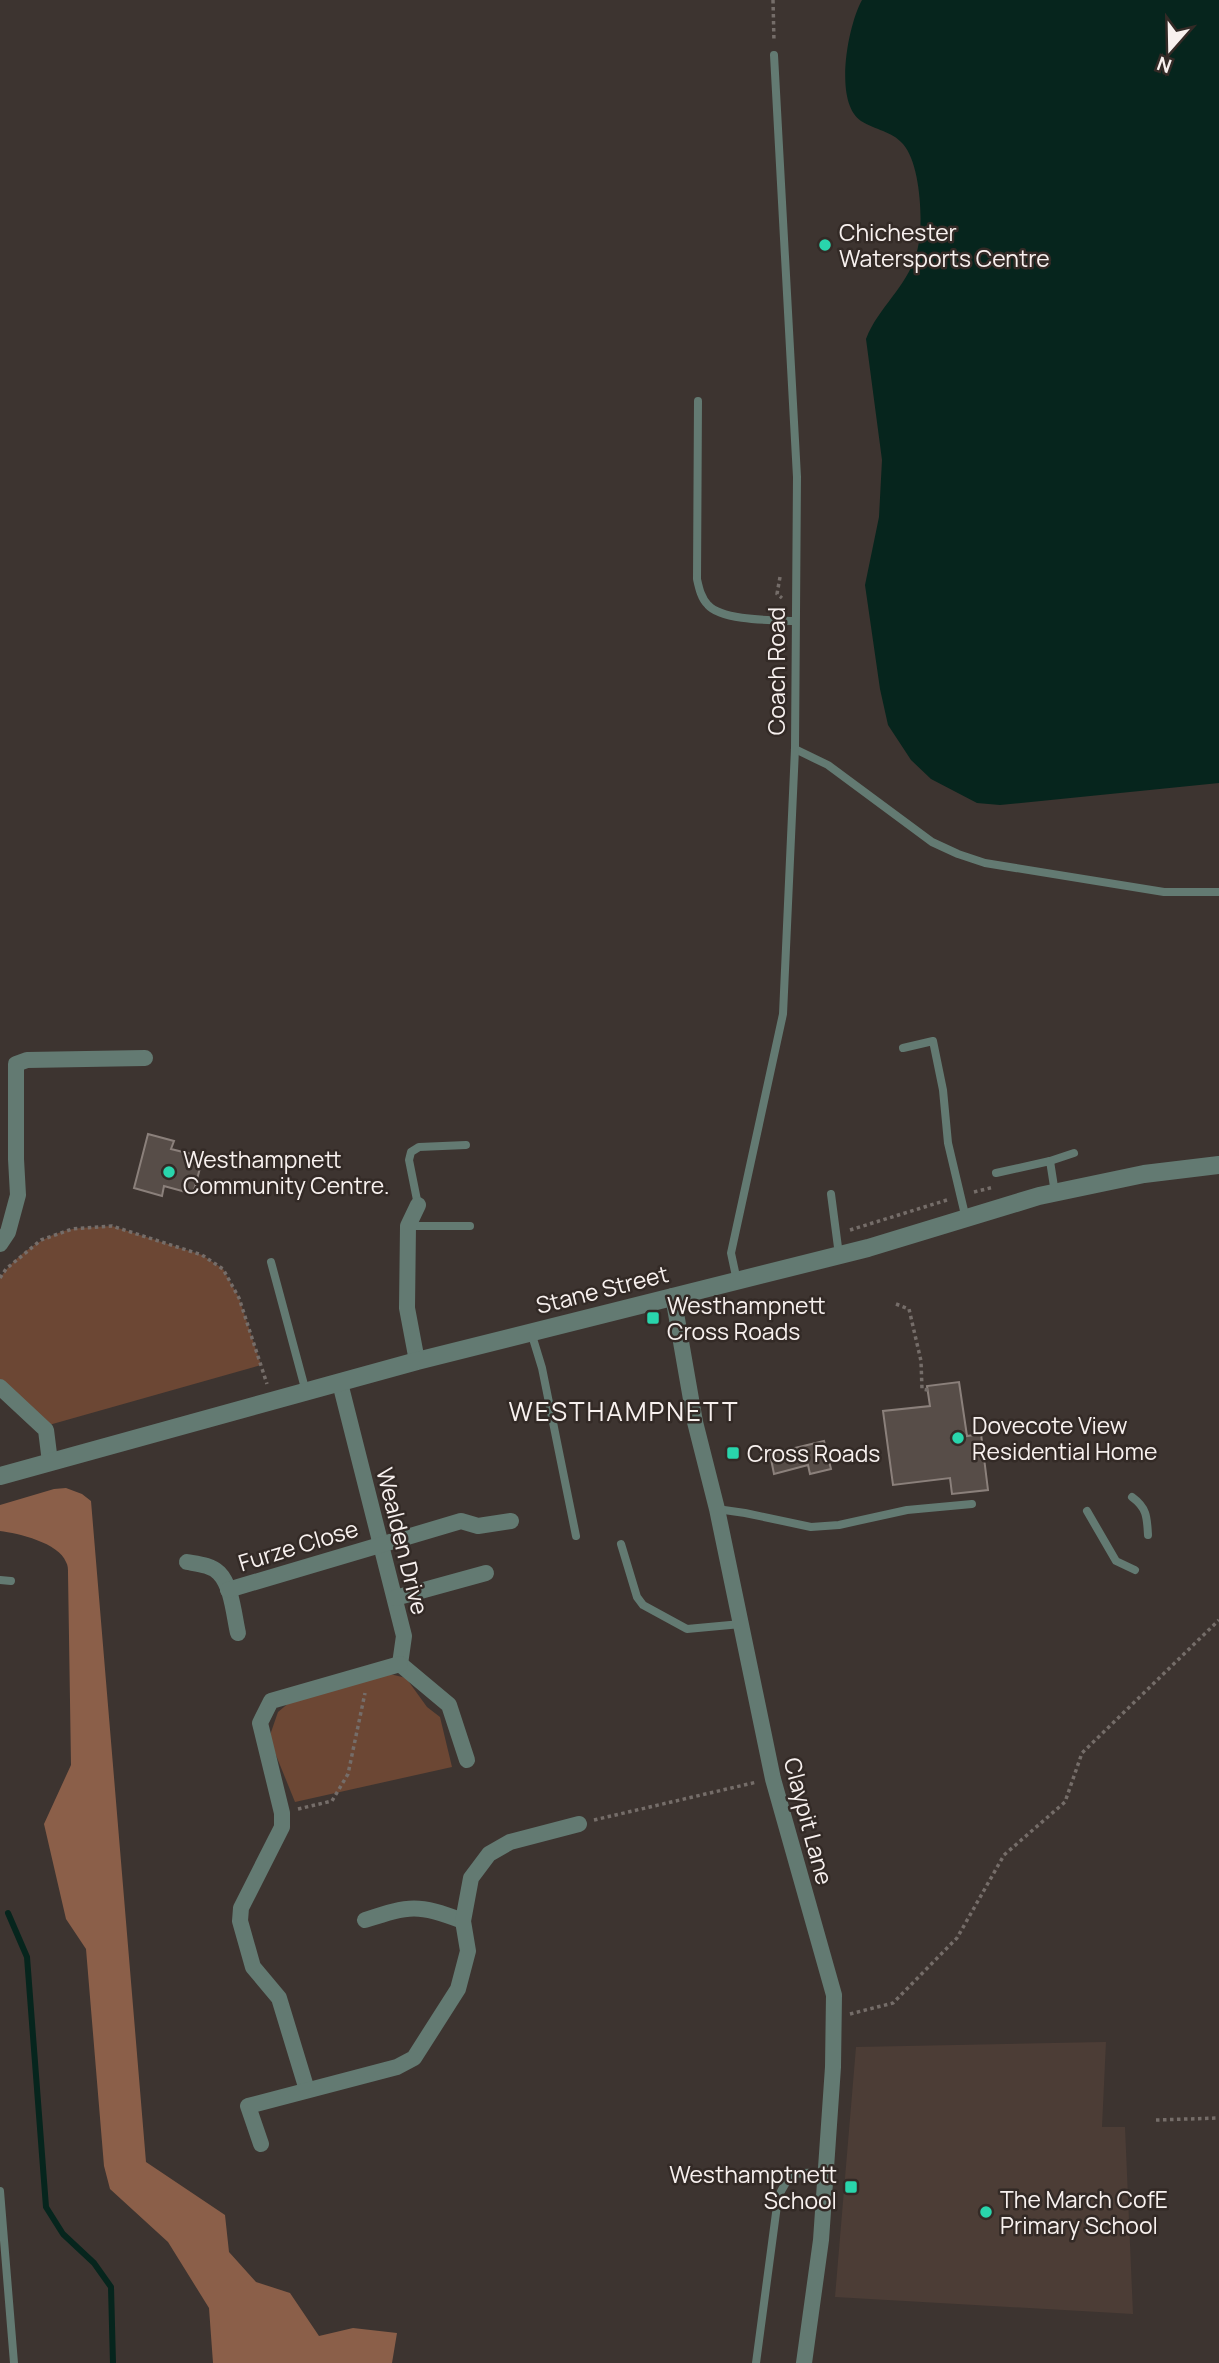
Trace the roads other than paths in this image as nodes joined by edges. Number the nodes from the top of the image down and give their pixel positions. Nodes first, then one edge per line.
1 (774, 55) road end
2 (698, 401) dead end
3 (795, 621) junction
4 (795, 749) junction
5 (1219, 892) edge
6 (903, 1048) dead end
7 (145, 1058) dead end
8 (466, 1145) dead end
9 (1074, 1153) dead end
10 (1050, 1161) junction
11 (1219, 1165) edge
12 (996, 1173) dead end
13 (1055, 1193) junction
14 (831, 1194) dead end
15 (418, 1205) joint
16 (966, 1219) junction
17 (408, 1226) junction
18 (470, 1226) dead end
19 (0, 1244) edge
20 (839, 1255) junction
21 (271, 1262) dead end
22 (737, 1281) junction
23 (673, 1296) junction
24 (531, 1332) junction
25 (417, 1362) junction
26 (340, 1383) junction
27 (0, 1388) edge
28 (306, 1392) junction
29 (50, 1462) junction
30 (0, 1476) edge
31 (1132, 1497) dead end
32 (972, 1504) dead end
33 (717, 1509) junction
34 (1087, 1511) dead end
35 (511, 1521) dead end
36 (1148, 1535) dead end
37 (576, 1536) dead end
38 (380, 1544) junction
39 (621, 1544) dead end
40 (187, 1562) dead end
41 (1135, 1570) dead end
42 (486, 1573) dead end
43 (0, 1580) edge
44 (11, 1581) dead end
45 (228, 1590) junction
46 (395, 1598) junction
47 (741, 1624) junction
48 (238, 1633) dead end
49 (400, 1664) junction
50 (467, 1760) dead end
51 (579, 1824) road end
52 (365, 1920) dead end
53 (463, 1921) junction
54 (307, 2090) junction
55 (261, 2144) dead end
56 (825, 2174) junction
57 (0, 2191) edge
58 (14, 2363) edge
59 (756, 2363) edge
60 (804, 2363) edge

1 - 3 lane, Coach Road
2 - 3 lane
3 - 4 lane, Coach Road
4 - 5 lane
4 - 22 lane, Coach Road
6 - 16 lane
7 - 19 street
8 - 15 lane
9 - 10 lane
10 - 12 lane
10 - 13 lane
11 - 13 street, Stane Street
13 - 16 street, Stane Street
14 - 20 lane
15 - 17 street
16 - 20 street, Stane Street
17 - 18 lane
17 - 25 street
20 - 22 street, Stane Street
21 - 28 lane
22 - 23 street, Stane Street
23 - 24 street, Stane Street
23 - 33 street, Claypit Lane
24 - 25 street, Stane Street
24 - 37 lane
25 - 26 street, Stane Street
26 - 28 street, Stane Street
26 - 38 street, Wealden Drive
27 - 29 street
28 - 29 street, Stane Street
29 - 30 street, Stane Street
31 - 36 lane
32 - 33 lane
33 - 47 street, Claypit Lane
34 - 41 lane
35 - 38 street, Furze Close
38 - 45 street, Furze Close
38 - 46 street, Wealden Drive
39 - 47 lane
40 - 45 street, Furze Close
42 - 46 street, Wealden Drive
43 - 44 lane
45 - 48 street, Furze Close
46 - 49 street, Wealden Drive
47 - 56 street, Claypit Lane
49 - 50 street
49 - 54 street
51 - 53 street
52 - 53 street
53 - 54 street
54 - 55 street
56 - 59 lane
56 - 60 street, Claypit Lane
57 - 58 lane

